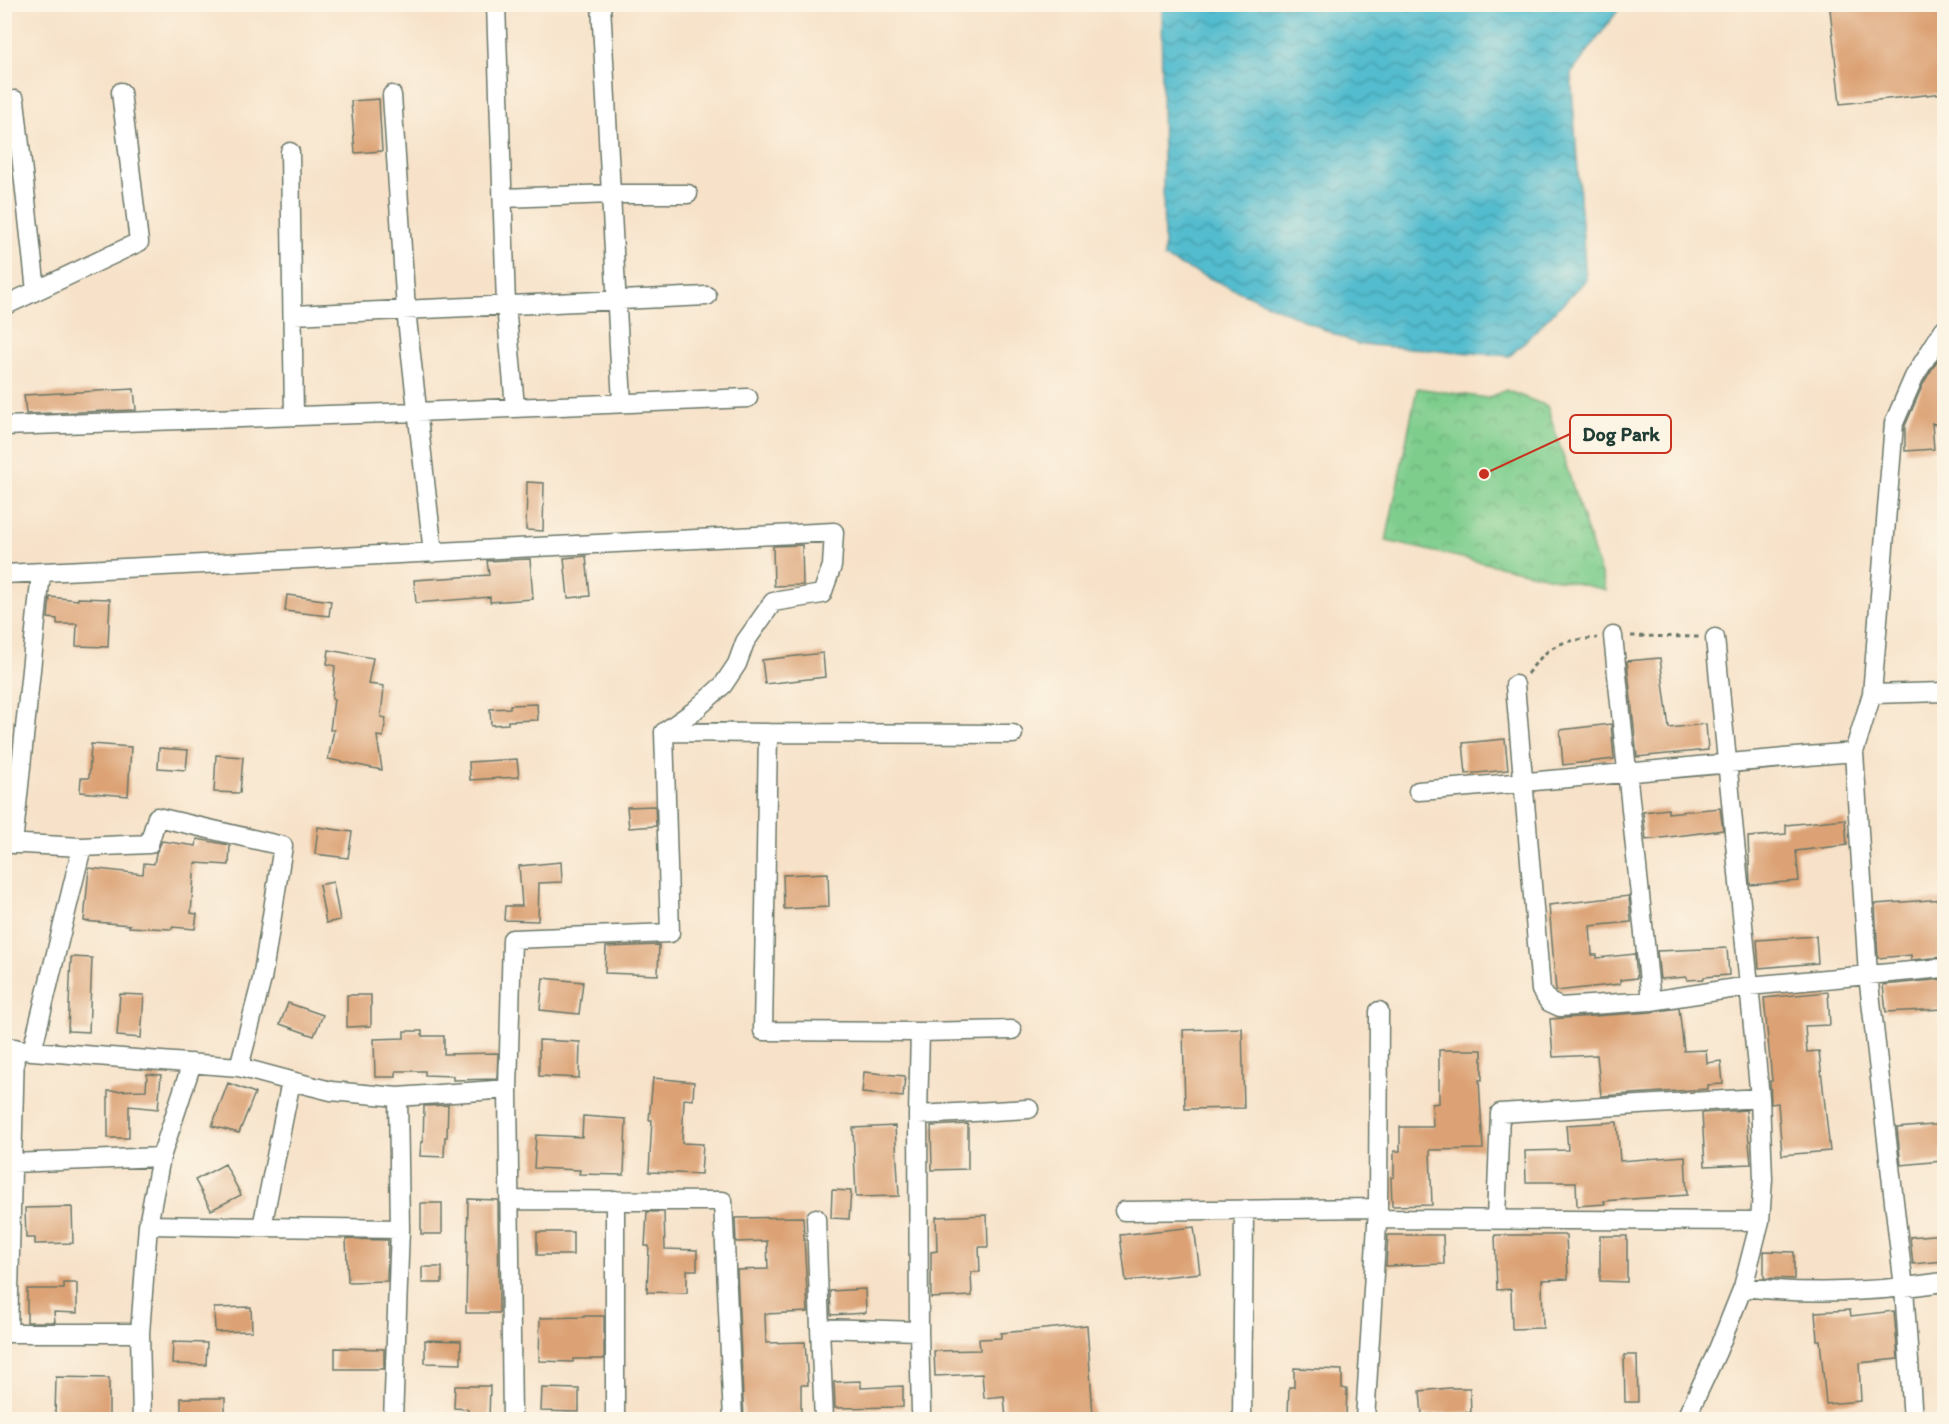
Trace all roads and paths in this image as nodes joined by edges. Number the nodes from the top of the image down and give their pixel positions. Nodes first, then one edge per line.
1 (496, 4) edge
2 (601, 4) edge
3 (121, 92) dead end
4 (392, 95) dead end
5 (15, 100) dead end
6 (290, 152) dead end
7 (611, 194) junction
8 (688, 194) dead end
9 (503, 198) junction
10 (36, 291) junction
11 (707, 296) dead end
12 (616, 300) junction
13 (506, 305) junction
14 (4, 306) edge
15 (406, 310) junction
16 (293, 315) junction
17 (1944, 329) edge
18 (748, 398) dead end
19 (622, 403) junction
20 (515, 407) junction
21 (417, 412) junction
22 (294, 416) junction
23 (4, 426) edge
24 (433, 553) junction
25 (41, 573) junction
26 (4, 574) edge
27 (1613, 636) dead end
28 (1715, 638) dead end
29 (1515, 685) dead end
30 (1944, 692) edge
31 (1872, 694) junction
32 (664, 732) junction
33 (768, 733) junction
34 (1013, 734) dead end
35 (1854, 752) junction
36 (1729, 762) junction
37 (1627, 774) junction
38 (1523, 783) junction
39 (1418, 791) dead end
40 (9, 844) edge
41 (82, 847) junction
42 (1944, 968) edge
43 (1868, 975) junction
44 (1749, 986) junction
45 (1651, 1001) junction
46 (1379, 1011) dead end
47 (1012, 1030) dead end
48 (920, 1032) junction
49 (17, 1049) edge
50 (192, 1063) junction
51 (239, 1067) junction
52 (291, 1081) junction
53 (508, 1089) junction
54 (398, 1097) junction
55 (1760, 1098) junction
56 (1029, 1109) dead end
57 (918, 1115) junction
58 (10, 1152) edge
59 (161, 1157) junction
60 (510, 1200) junction
61 (615, 1200) junction
62 (1244, 1210) junction
63 (1124, 1211) dead end
64 (1378, 1214) junction
65 (816, 1218) dead end
66 (1496, 1219) junction
67 (1760, 1221) junction
68 (148, 1225) junction
69 (262, 1227) junction
70 (400, 1229) junction
71 (7, 1253) edge
72 (1944, 1282) edge
73 (1743, 1287) junction
74 (1904, 1288) junction
75 (820, 1328) junction
76 (919, 1331) junction
77 (6, 1333) edge
78 (140, 1333) junction
79 (921, 1411) dead end
80 (142, 1419) edge
81 (393, 1419) edge
82 (512, 1419) edge
83 (615, 1419) edge
84 (733, 1419) edge
85 (824, 1419) edge
86 (1242, 1419) edge
87 (1365, 1419) edge
88 (1684, 1419) edge
89 (1913, 1419) edge

1 - 9 street
2 - 7 street
3 - 10 street
4 - 15 street
5 - 10 street
6 - 16 street
7 - 8 street
7 - 9 street
7 - 12 street
9 - 13 street
10 - 14 street
11 - 12 street
12 - 13 street
12 - 19 street
13 - 15 street
13 - 20 street
15 - 16 street
15 - 21 street
16 - 22 street
17 - 31 street
18 - 19 street
19 - 20 street
20 - 21 street
21 - 22 street
21 - 24 street
22 - 23 street
24 - 25 street
24 - 32 street
25 - 26 street
25 - 40 street
27 - 37 street
28 - 36 street
29 - 38 street
30 - 31 street
31 - 35 street
32 - 33 street
32 - 53 street
33 - 34 street
33 - 48 street
35 - 36 street
35 - 43 street
36 - 37 street
36 - 44 street
37 - 38 street
37 - 45 street
38 - 39 street
38 - 45 street
40 - 41 street
41 - 49 street
41 - 51 street
42 - 43 street
43 - 44 street
43 - 74 street
44 - 45 street
44 - 55 street
46 - 64 street
47 - 48 street
48 - 57 street
49 - 50 street
49 - 58 street
50 - 51 street
50 - 59 street
51 - 52 street
52 - 54 street
52 - 69 street
53 - 54 street
53 - 60 street
54 - 70 street
55 - 66 street
55 - 67 street
56 - 57 street
57 - 76 street
58 - 59 street
58 - 71 street
59 - 68 street
60 - 61 street
60 - 82 street
61 - 83 street
61 - 84 street
62 - 63 street
62 - 64 street
62 - 86 street
64 - 66 street
64 - 87 street
65 - 75 street
66 - 67 street
67 - 73 street
68 - 69 street
68 - 78 street
69 - 70 street
70 - 81 street
71 - 77 street
72 - 74 street
73 - 74 street
73 - 88 street
74 - 89 street
75 - 76 street
75 - 85 street
76 - 79 street
77 - 78 street
78 - 80 street

